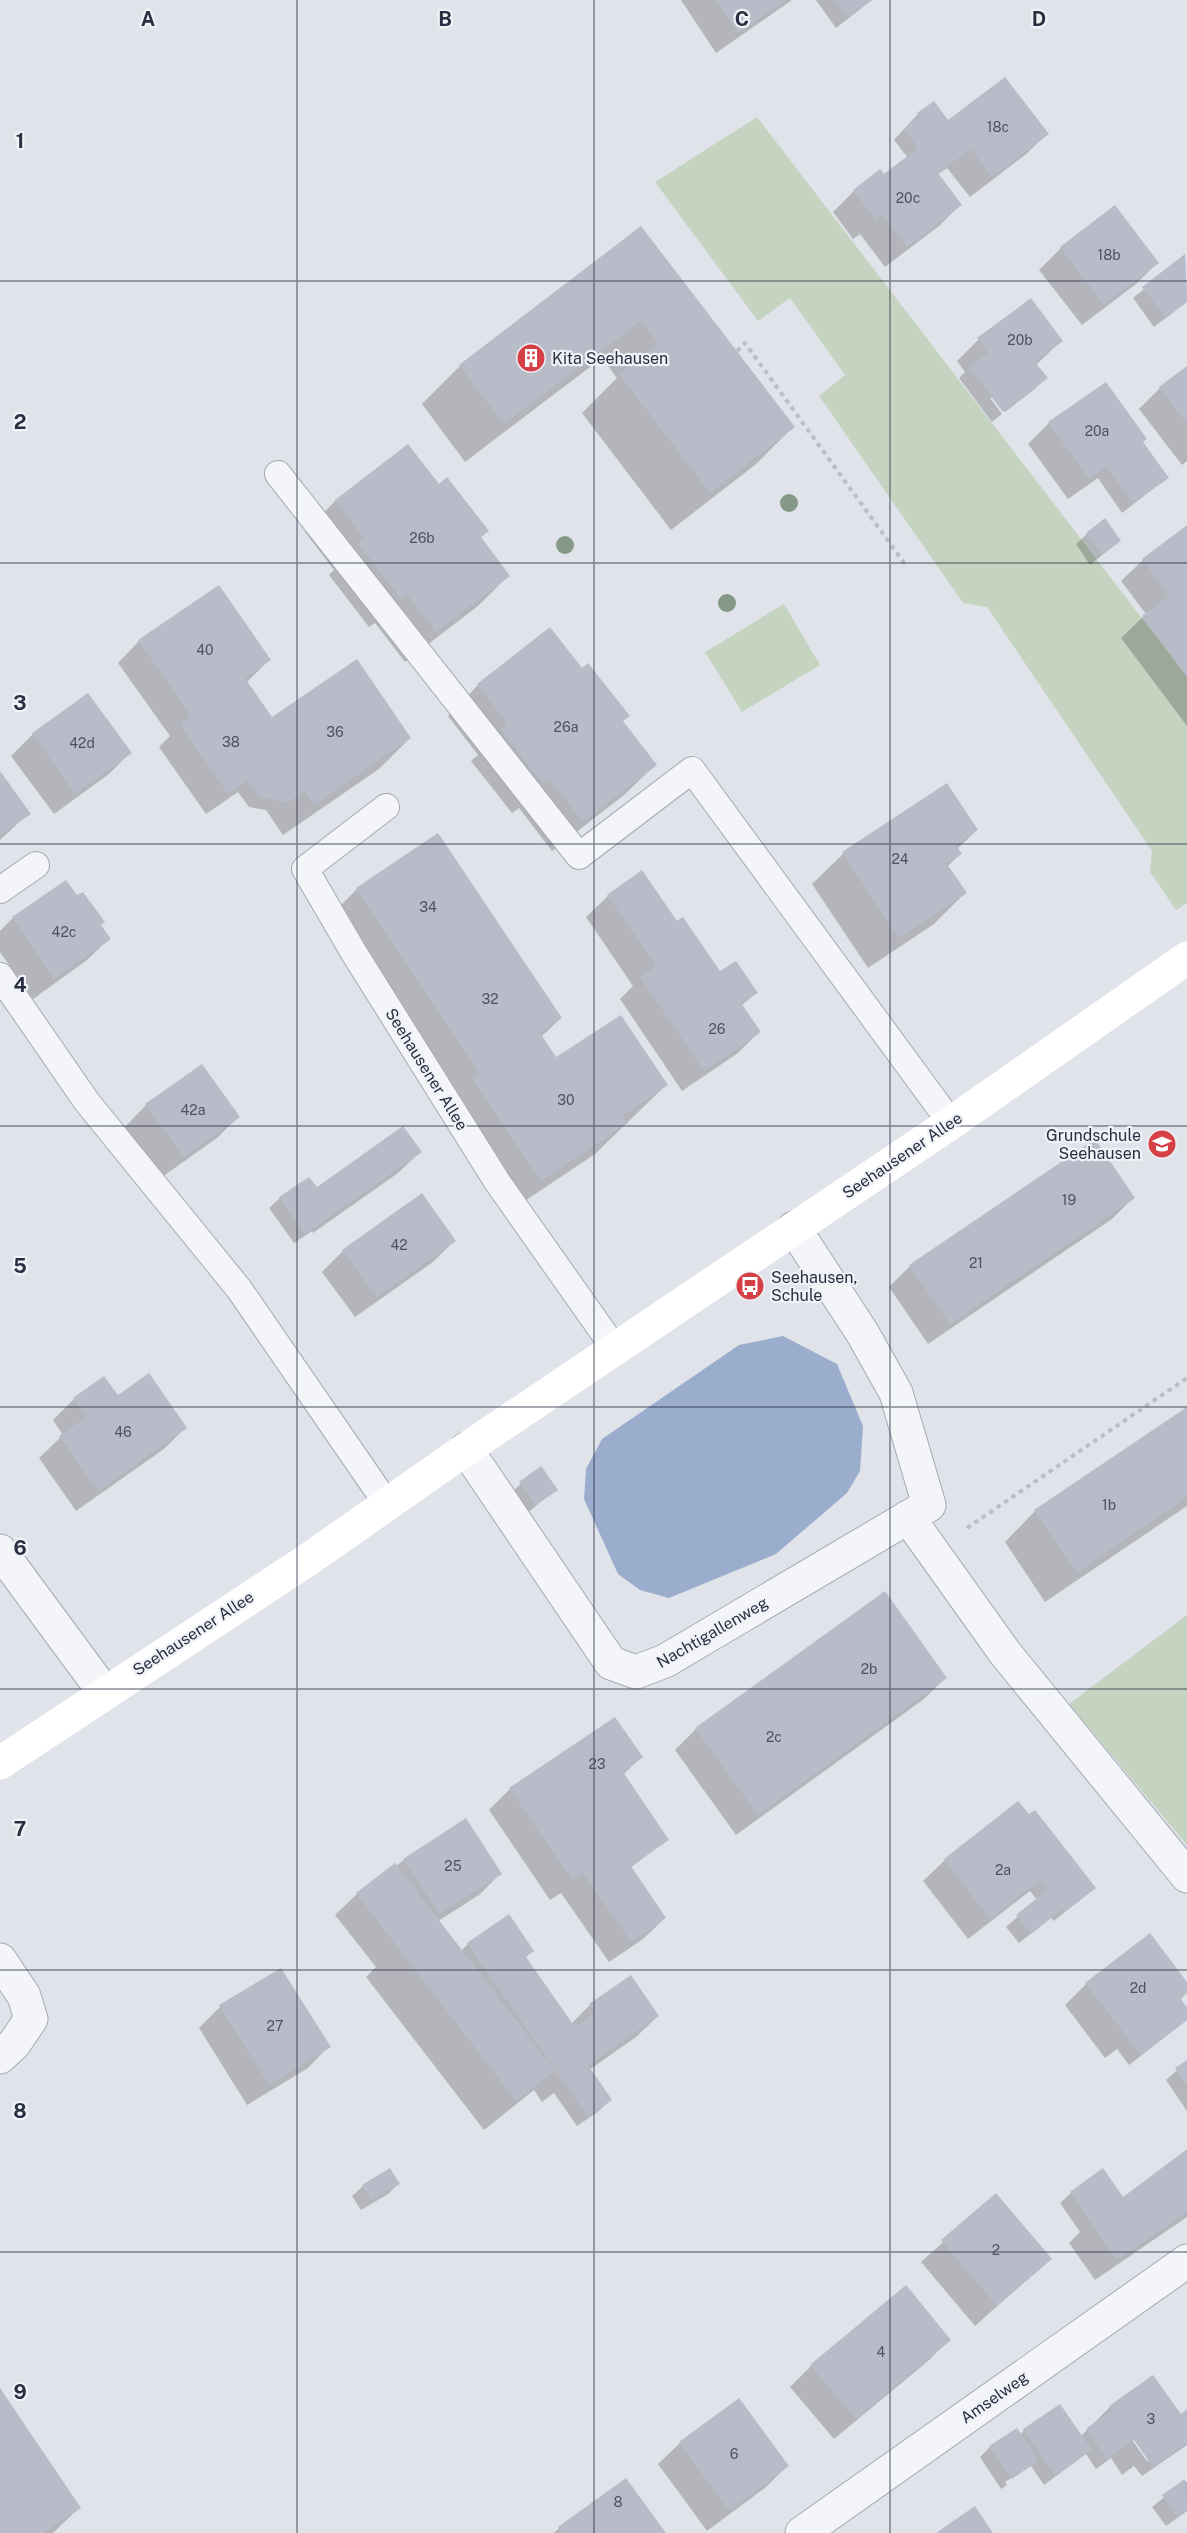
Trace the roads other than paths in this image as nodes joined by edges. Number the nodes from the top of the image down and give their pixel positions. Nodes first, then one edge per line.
1 (278, 474) dead end
2 (386, 807) dead end
3 (36, 865) dead end
4 (0, 890) edge
5 (1187, 958) edge
6 (0, 976) edge
7 (951, 1123) junction
8 (794, 1228) junction
9 (615, 1349) junction
10 (466, 1449) junction
11 (387, 1504) junction
12 (908, 1516) junction
13 (0, 1551) edge
14 (104, 1692) junction
15 (0, 1763) edge
16 (1187, 1876) edge
17 (0, 1960) edge
18 (0, 2057) edge
19 (1187, 2261) edge
20 (801, 2533) edge

1 - 7 lane
2 - 9 lane, Seehausener Allee
3 - 4 lane
5 - 7 street, Seehausener Allee
6 - 11 lane
7 - 8 street, Seehausener Allee
8 - 9 street, Seehausener Allee
8 - 12 street, Nachtigallenweg
9 - 10 street, Seehausener Allee
10 - 11 street, Seehausener Allee
10 - 12 street, Nachtigallenweg
11 - 14 street, Seehausener Allee
12 - 16 street
13 - 14 street
14 - 15 street, Seehausener Allee
17 - 18 street
19 - 20 street, Amselweg

